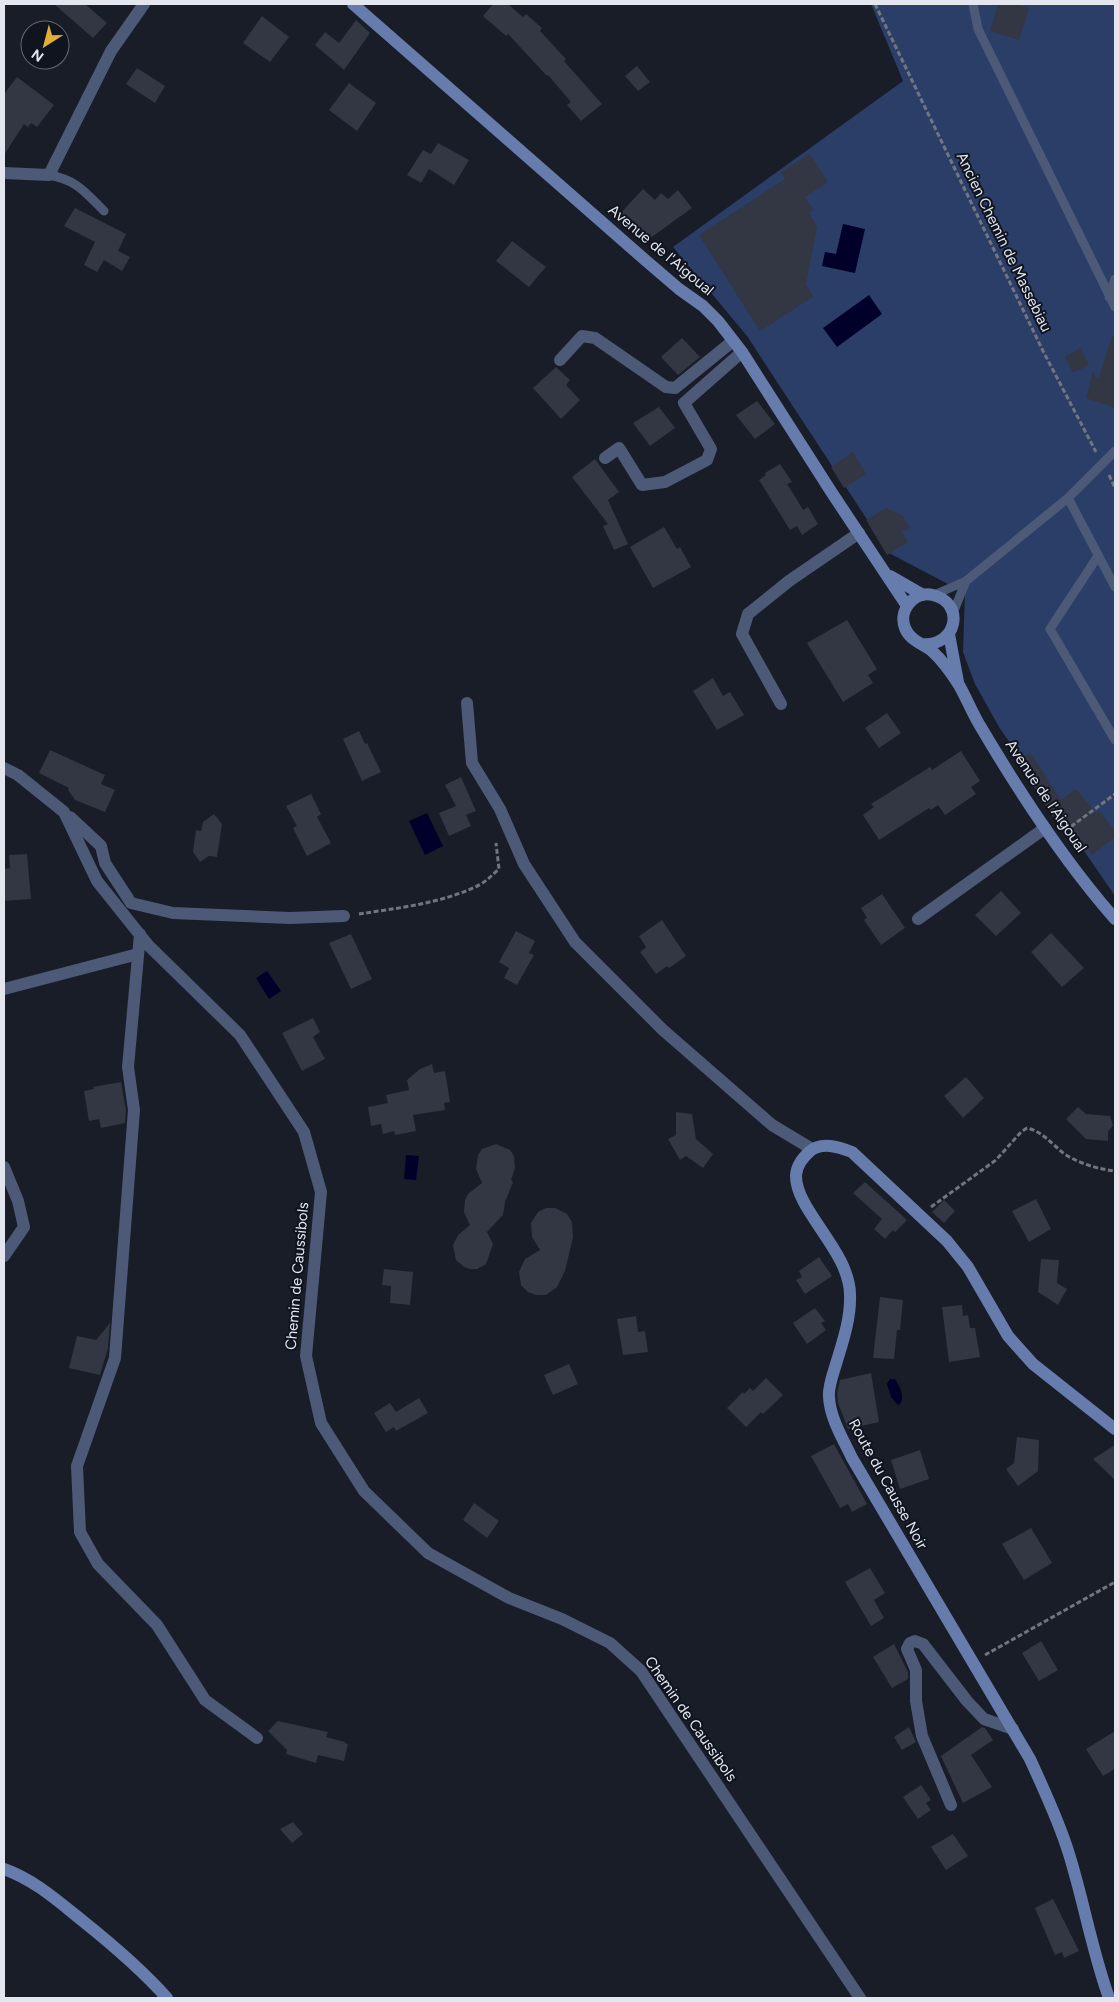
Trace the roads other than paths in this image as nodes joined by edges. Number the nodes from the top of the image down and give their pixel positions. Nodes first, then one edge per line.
1 (144, 4) edge
2 (352, 4) edge
3 (973, 4) edge
4 (4, 172) edge
5 (49, 175) junction
6 (104, 211) dead end
7 (1115, 279) edge
8 (1109, 297) junction
9 (1115, 307) edge
10 (733, 341) junction
11 (742, 352) junction
12 (560, 360) dead end
13 (1115, 451) edge
14 (605, 458) dead end
15 (1068, 498) junction
16 (859, 533) junction
17 (1098, 556) junction
18 (887, 574) junction
19 (966, 581) junction
20 (1115, 587) edge
21 (929, 595) junction
22 (907, 606) junction
23 (952, 613) junction
24 (949, 634) junction
25 (922, 644) junction
26 (959, 685) junction
27 (467, 703) dead end
28 (781, 704) dead end
29 (1115, 740) edge
30 (4, 768) edge
31 (64, 812) junction
32 (1045, 828) junction
33 (344, 916) road end
34 (1115, 918) edge
35 (918, 919) dead end
36 (140, 934) junction
37 (138, 954) junction
38 (4, 989) edge
39 (812, 1150) junction
40 (4, 1167) edge
41 (4, 1256) edge
42 (1115, 1429) edge
43 (1013, 1729) junction
44 (257, 1738) dead end
45 (951, 1805) dead end
46 (4, 1869) edge
47 (167, 1998) edge
48 (860, 1998) edge
49 (1109, 1998) edge

1 - 5 street
2 - 10 street, Avenue de l'Aigoual
3 - 8 lane
4 - 5 street
5 - 6 lane
7 - 8 lane
8 - 9 lane
10 - 11 street, Avenue de l'Aigoual
10 - 12 street
11 - 14 street
11 - 16 street, Avenue de l'Aigoual
13 - 15 lane
15 - 17 lane
15 - 19 lane
16 - 18 street, Avenue de l'Aigoual
16 - 28 street
17 - 20 lane
17 - 29 lane
18 - 21 street, Avenue de l'Aigoual
18 - 22 street, Avenue de l'Aigoual
19 - 21 lane
19 - 23 lane
21 - 22 street
21 - 23 street
22 - 25 street
23 - 24 street
24 - 25 street
24 - 26 street, Avenue de l'Aigoual
25 - 26 street, Avenue de l'Aigoual
26 - 32 street, Avenue de l'Aigoual
27 - 39 street
30 - 31 street, Chemin de Caussibols
31 - 33 street
31 - 36 street, Chemin de Caussibols
32 - 34 street, Avenue de l'Aigoual
32 - 35 street
36 - 37 street
36 - 48 street, Chemin de Caussibols
37 - 38 street
37 - 44 street
39 - 42 street
39 - 43 street, Route du Causse Noir
40 - 41 street
43 - 45 street
43 - 49 street, Route du Causse Noir
46 - 47 street

